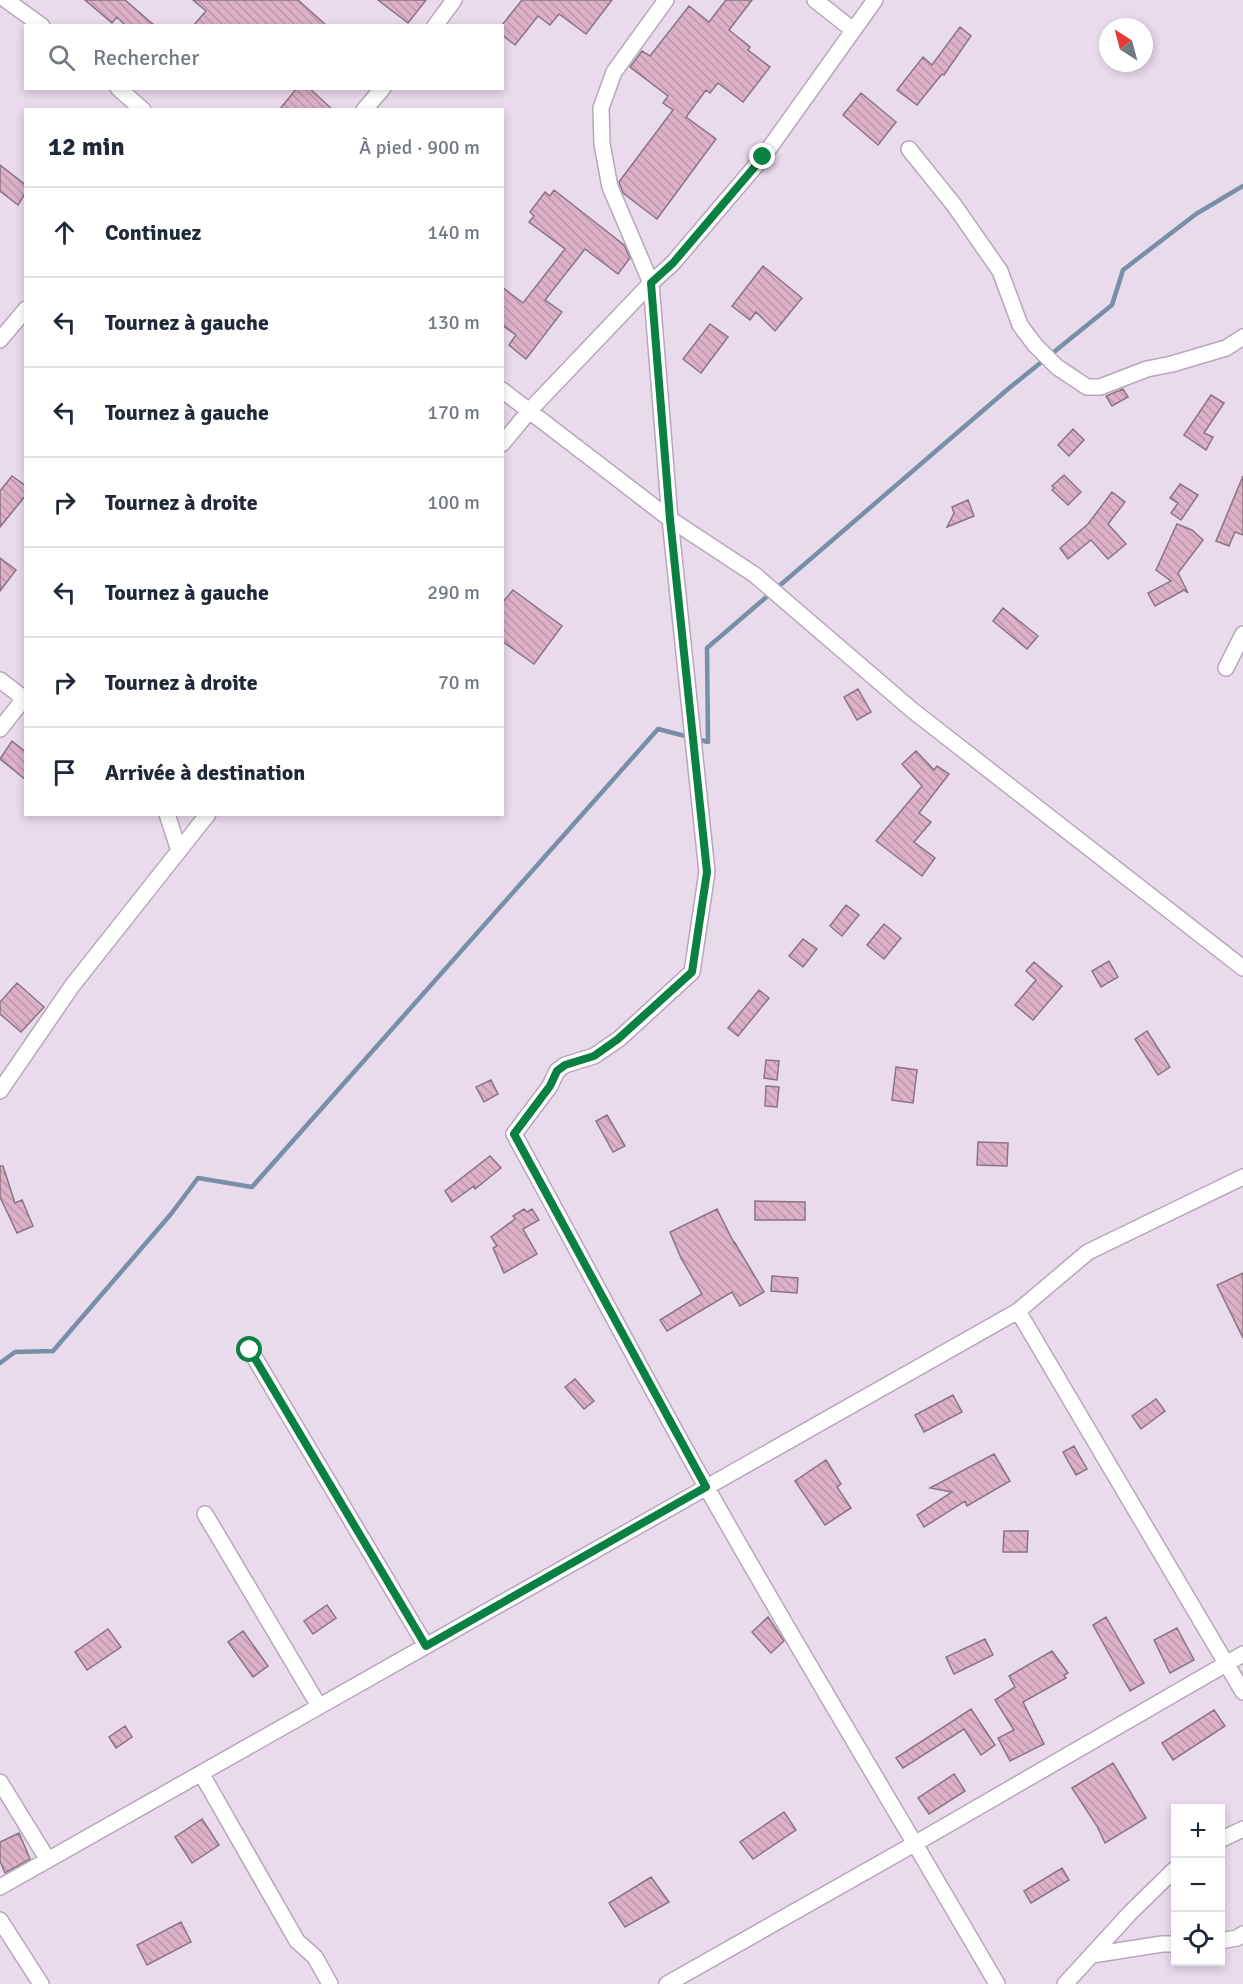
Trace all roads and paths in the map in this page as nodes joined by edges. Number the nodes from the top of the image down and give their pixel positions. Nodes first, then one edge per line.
1 (6, 0) edge
2 (454, 0) edge
3 (666, 0) edge
4 (815, 0) edge
5 (876, 0) edge
6 (39, 24) edge
7 (436, 24) edge
8 (854, 30) junction
9 (120, 90) edge
10 (381, 90) edge
11 (141, 108) edge
12 (366, 108) edge
13 (909, 149) dead end
14 (651, 283) junction
15 (24, 311) edge
16 (1243, 337) edge
17 (0, 340) edge
18 (504, 391) edge
19 (530, 410) junction
20 (504, 442) edge
21 (670, 519) junction
22 (1243, 634) edge
23 (1226, 668) dead end
24 (0, 680) edge
25 (24, 697) edge
26 (24, 699) edge
27 (0, 729) edge
28 (168, 816) edge
29 (206, 816) edge
30 (179, 851) junction
31 (1243, 968) edge
32 (0, 1091) edge
33 (1243, 1177) edge
34 (1018, 1311) junction
35 (250, 1350) dead end
36 (706, 1487) junction
37 (206, 1514) dead end
38 (426, 1646) junction
39 (1243, 1654) edge
40 (1226, 1663) junction
41 (1243, 1692) edge
42 (319, 1706) junction
43 (201, 1773) junction
44 (0, 1782) edge
45 (1243, 1829) edge
46 (1225, 1838) edge
47 (916, 1843) junction
48 (48, 1860) junction
49 (1171, 1873) edge
50 (0, 1887) edge
51 (0, 1920) edge
52 (1243, 1934) edge
53 (1225, 1940) edge
54 (1171, 1944) edge
55 (1092, 1955) junction
56 (41, 1984) edge
57 (330, 1984) edge
58 (667, 1984) edge
59 (997, 1984) edge
60 (1065, 1984) edge

1 - 6 street
2 - 7 street
3 - 14 street
4 - 8 street
5 - 8 street
8 - 14 street
9 - 11 street
10 - 12 street
13 - 16 street
14 - 19 street
14 - 21 street
15 - 17 street
18 - 19 street
19 - 20 street
19 - 21 street
21 - 31 street
21 - 36 street
22 - 23 street
24 - 25 street
26 - 27 street
28 - 30 street
29 - 30 street
30 - 32 street
33 - 34 street
34 - 36 street
34 - 40 street
35 - 38 street
36 - 38 street
36 - 47 street
37 - 42 street
38 - 42 street
39 - 40 street
40 - 41 street
40 - 47 street
42 - 43 street
43 - 48 street
43 - 57 street
44 - 48 street
45 - 46 street
47 - 58 street
47 - 59 street
48 - 50 street
49 - 55 street
51 - 56 street
52 - 53 street
54 - 55 street
55 - 60 street

